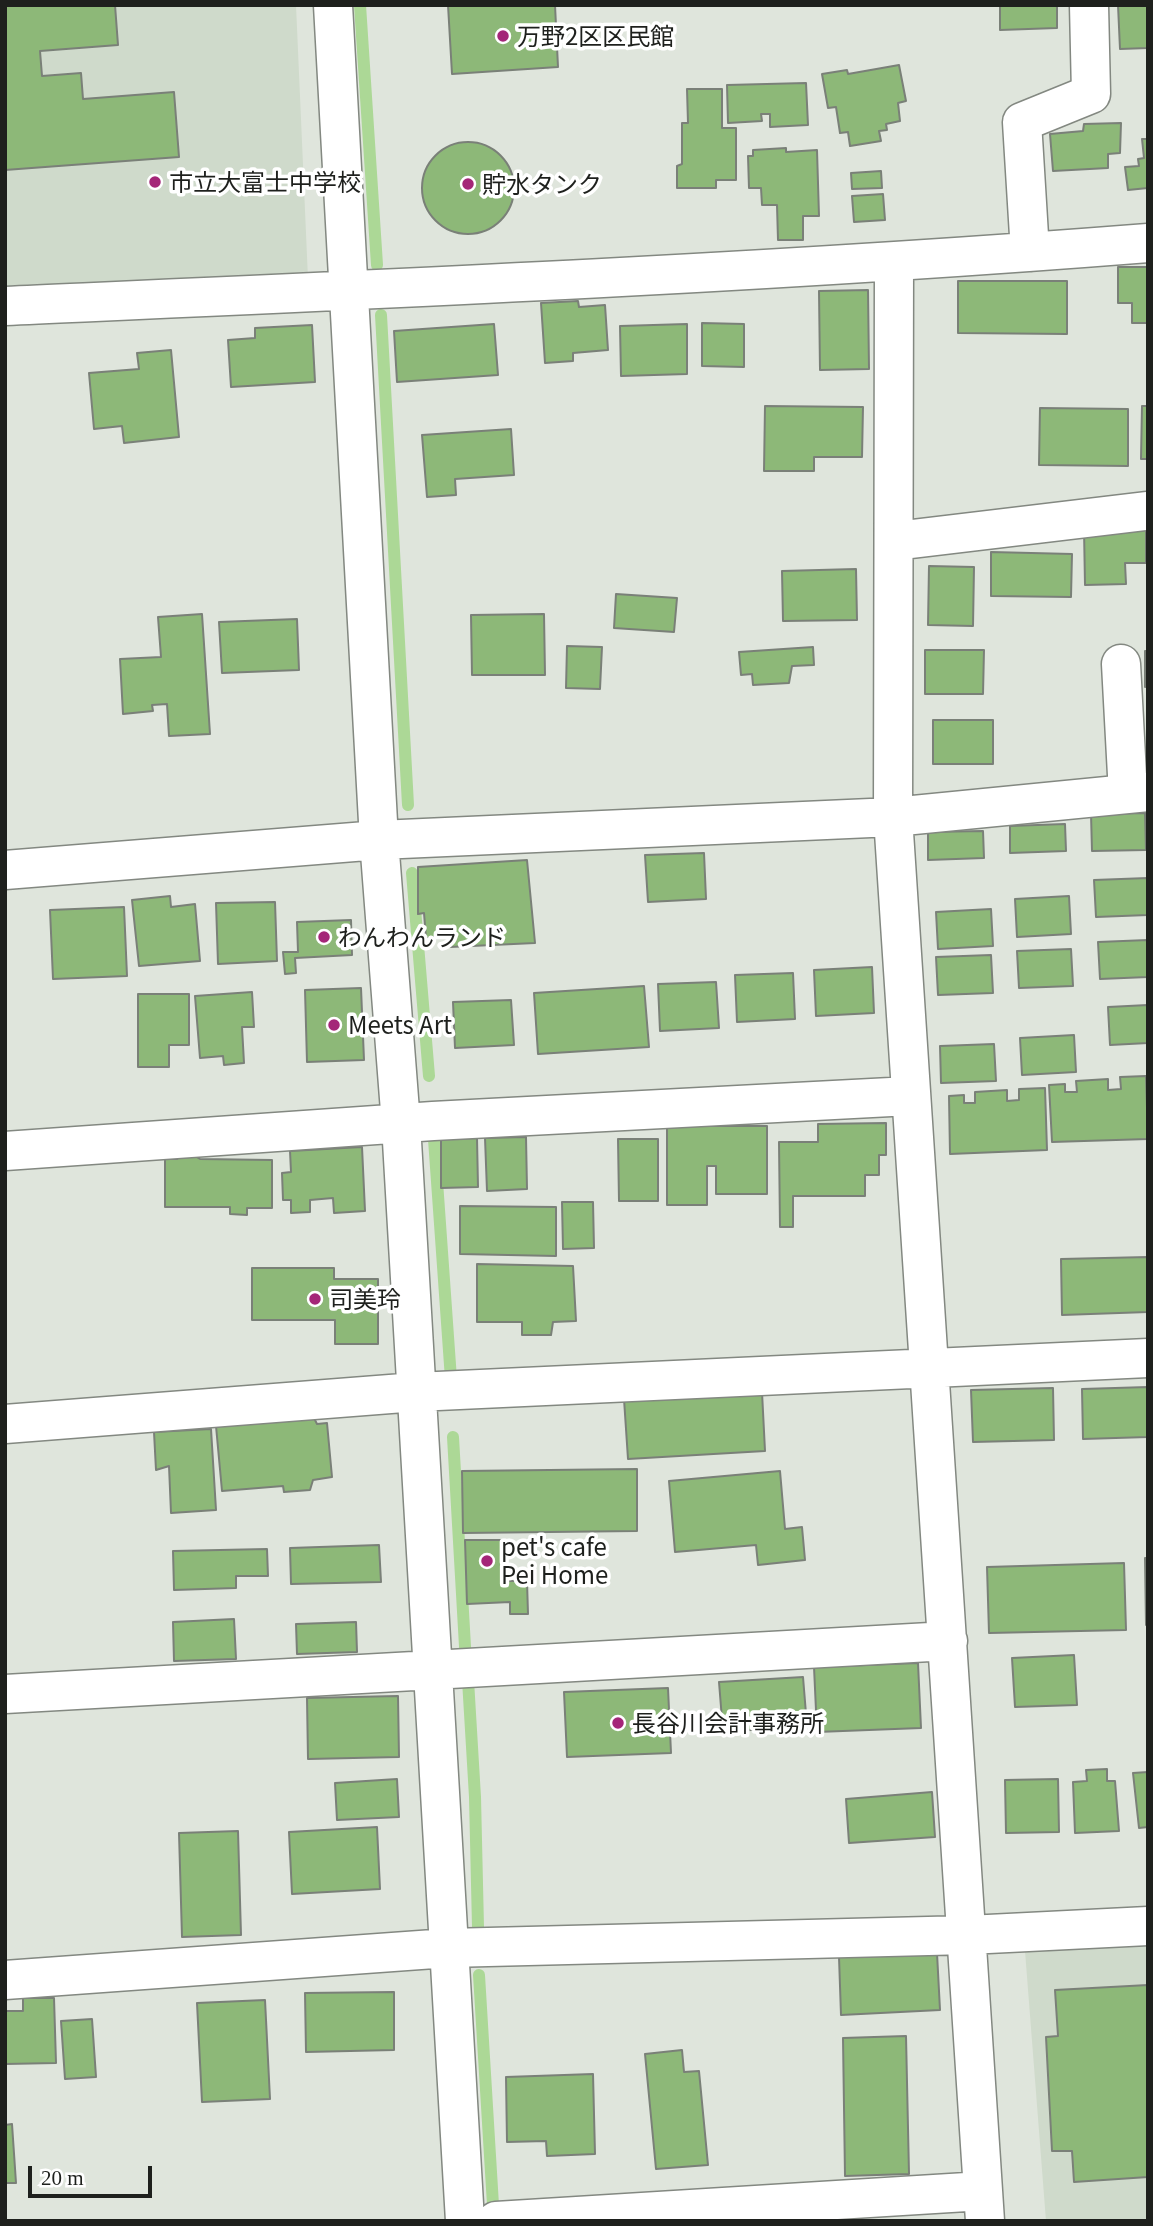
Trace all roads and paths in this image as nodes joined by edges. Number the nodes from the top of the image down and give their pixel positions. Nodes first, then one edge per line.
1 (333, 5) edge
2 (1089, 5) edge
3 (1148, 243) edge
4 (1030, 252) junction
5 (894, 261) junction
6 (351, 291) junction
7 (5, 306) edge
8 (1146, 511) edge
9 (895, 541) junction
10 (1121, 664) dead end
11 (1138, 793) edge
12 (892, 817) junction
13 (379, 840) junction
14 (5, 870) edge
15 (910, 1096) junction
16 (401, 1124) junction
17 (5, 1151) edge
18 (1148, 1358) edge
19 (929, 1369) junction
20 (416, 1392) junction
21 (5, 1424) edge
22 (948, 1641) junction
23 (435, 1671) junction
24 (5, 1694) edge
25 (1148, 1926) edge
26 (968, 1935) junction
27 (448, 1948) junction
28 (5, 1980) edge
29 (984, 2206) edge
30 (465, 2221) edge
31 (496, 2221) edge

1 - 6 street
2 - 4 street
3 - 4 street
4 - 5 street
5 - 6 street
5 - 9 street
6 - 7 street
6 - 13 street
8 - 9 street
9 - 12 street
10 - 11 street
11 - 12 street
12 - 13 street
12 - 15 street
13 - 14 street
13 - 16 street
15 - 16 street
15 - 19 street
16 - 17 street
16 - 20 street
18 - 19 street
19 - 20 street
19 - 22 street
20 - 21 street
20 - 23 street
22 - 23 street
22 - 26 street
23 - 24 street
23 - 27 street
25 - 26 street
26 - 27 street
26 - 29 street
27 - 28 street
27 - 30 street
29 - 31 street

